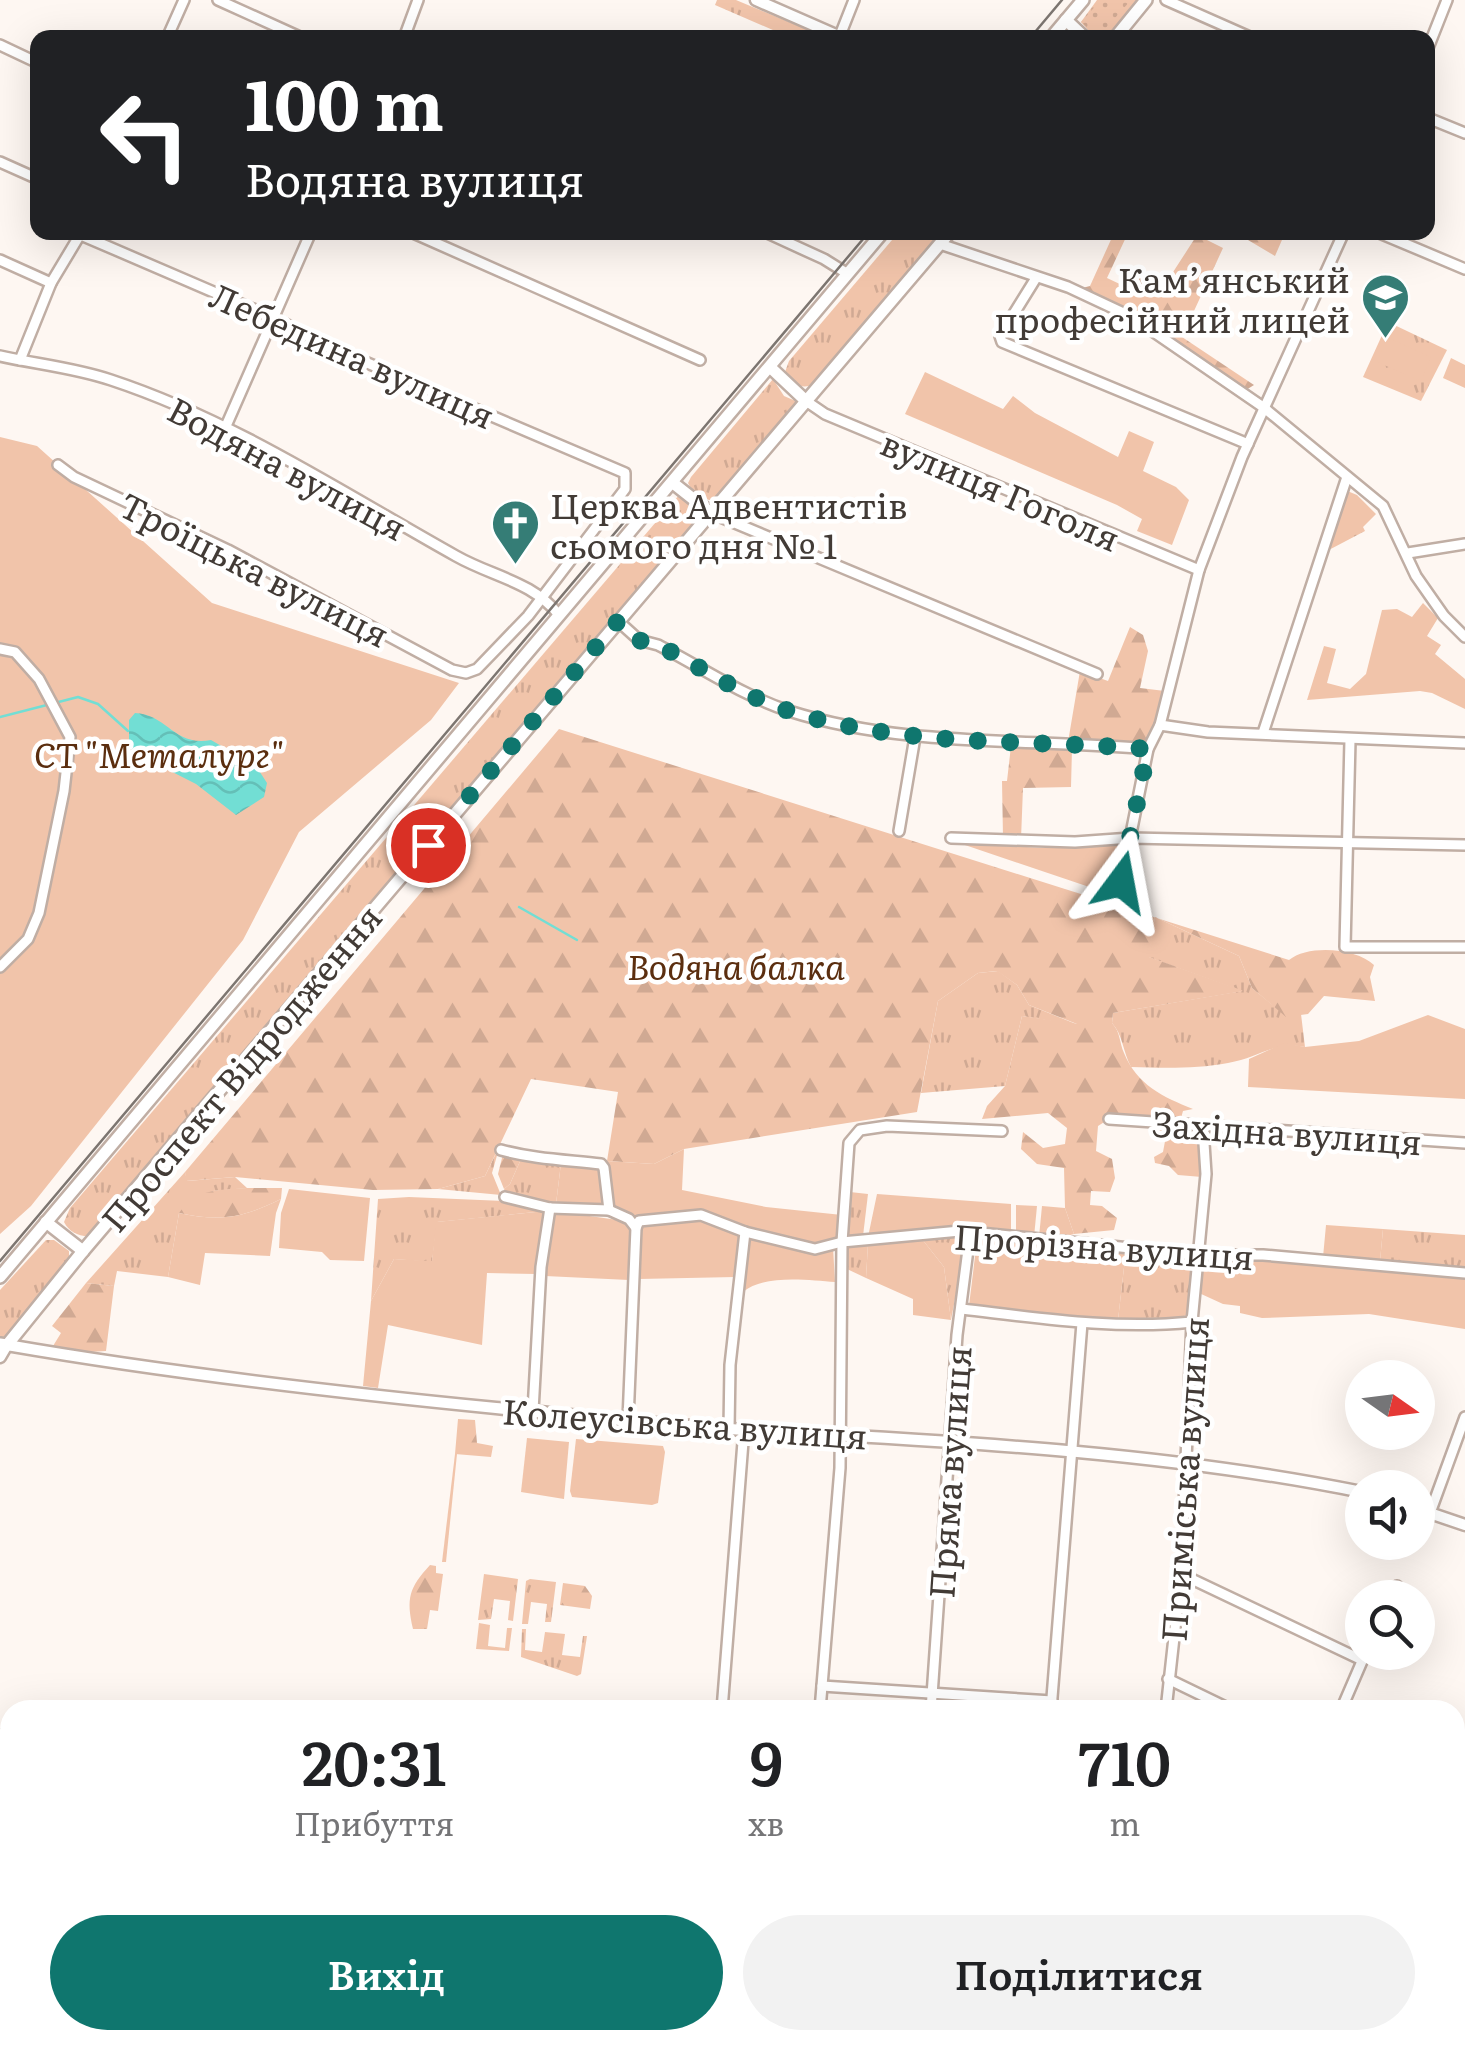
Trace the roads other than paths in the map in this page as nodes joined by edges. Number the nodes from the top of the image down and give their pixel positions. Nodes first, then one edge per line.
1 (184, 0) edge
2 (218, 0) edge
3 (418, 0) edge
4 (756, 0) edge
5 (854, 0) edge
6 (1083, 0) edge
7 (1146, 0) edge
8 (1166, 0) edge
9 (1448, 0) edge
10 (1066, 20) junction
11 (171, 30) edge
12 (284, 30) edge
13 (407, 30) edge
14 (824, 30) edge
15 (843, 30) edge
16 (1057, 30) edge
17 (1077, 30) edge
18 (1122, 30) edge
19 (1234, 30) edge
20 (1435, 31) edge
21 (0, 45) edge
22 (30, 58) edge
23 (1435, 121) edge
24 (1465, 133) edge
25 (0, 162) edge
26 (30, 175) edge
27 (77, 240) edge
28 (95, 240) edge
29 (307, 240) edge
30 (429, 240) edge
31 (782, 240) edge
32 (877, 240) edge
33 (943, 240) edge
34 (1340, 240) edge
35 (1396, 240) edge
36 (940, 244) junction
37 (0, 260) edge
38 (1465, 269) edge
39 (848, 274) junction
40 (1036, 278) junction
41 (51, 284) junction
42 (274, 318) junction
43 (0, 356) edge
44 (20, 360) junction
45 (700, 360) dead end
46 (770, 368) junction
47 (806, 401) junction
48 (1263, 407) junction
49 (226, 426) junction
50 (1248, 444) junction
51 (58, 465) dead end
52 (1347, 478) junction
53 (673, 483) junction
54 (711, 512) junction
55 (1465, 544) edge
56 (1408, 553) junction
57 (1199, 570) junction
58 (543, 594) junction
59 (559, 614) junction
60 (618, 621) junction
61 (1465, 638) edge
62 (0, 649) edge
63 (1097, 674) dead end
64 (1160, 724) junction
65 (1263, 733) junction
66 (915, 737) junction
67 (1350, 740) junction
68 (1465, 742) edge
69 (1148, 749) junction
70 (899, 831) dead end
71 (951, 838) dead end
72 (1131, 838) junction
73 (1346, 841) junction
74 (1465, 845) edge
75 (1121, 882) dead end
76 (1465, 947) edge
77 (0, 967) edge
78 (1108, 1119) dead end
79 (1203, 1128) junction
80 (1002, 1132) dead end
81 (1465, 1143) edge
82 (502, 1150) dead end
83 (505, 1198) dead end
84 (550, 1208) junction
85 (609, 1210) junction
86 (46, 1222) junction
87 (636, 1228) junction
88 (745, 1232) junction
89 (970, 1234) junction
90 (842, 1242) junction
91 (83, 1250) junction
92 (1200, 1255) junction
93 (1465, 1273) edge
94 (0, 1277) edge
95 (962, 1309) junction
96 (1082, 1322) junction
97 (1192, 1322) junction
98 (2, 1348) edge
99 (533, 1411) junction
100 (1465, 1417) edge
101 (628, 1420) junction
102 (730, 1429) junction
103 (744, 1429) junction
104 (840, 1434) junction
105 (951, 1442) junction
106 (1070, 1452) junction
107 (1188, 1465) junction
108 (1345, 1488) edge
109 (1435, 1499) edge
110 (1435, 1515) edge
111 (1465, 1525) edge
112 (1181, 1574) junction
113 (1345, 1647) edge
114 (1358, 1670) edge
115 (1168, 1679) junction
116 (822, 1686) junction
117 (932, 1690) junction
118 (723, 1700) edge
119 (821, 1700) edge
120 (932, 1700) edge
121 (1011, 1700) edge
122 (1051, 1700) edge
123 (1167, 1700) edge
124 (1211, 1700) edge
125 (1344, 1700) edge

1 - 11 street
2 - 12 street
3 - 13 street
4 - 14 street
5 - 15 street
6 - 10 main road
7 - 18 main road
8 - 19 street
9 - 20 street
10 - 16 main road
10 - 17 main road
21 - 22 street
23 - 24 street
25 - 26 street
27 - 41 street
28 - 42 street, Лебедина вулиця
29 - 42 street
30 - 45 street
31 - 39 street
32 - 39 main road, Проспект Відродження
33 - 36 main road, Проспект Відродження
34 - 48 street
35 - 38 street
36 - 40 street
36 - 47 main road, Проспект Відродження
37 - 41 street
39 - 46 main road, Проспект Відродження
40 - 48 street
40 - 50 street
41 - 44 street
42 - 49 street
42 - 58 street, Лебедина вулиця
43 - 44 street, Водяна вулиця
44 - 49 street, Водяна вулиця
46 - 47 main road
46 - 53 main road, Проспект Відродження
47 - 54 main road, Проспект Відродження
47 - 57 street, вулиця Гоголя
48 - 50 street
48 - 52 street
49 - 58 street, Водяна вулиця
50 - 57 street
51 - 58 street, Троїцька вулиця
52 - 56 street
52 - 65 street
53 - 54 main road
53 - 59 main road, Проспект Відродження
54 - 60 main road, Проспект Відродження
54 - 63 street
55 - 56 street
56 - 61 street
57 - 64 street
58 - 59 street, Водяна вулиця
59 - 86 main road, Проспект Відродження
60 - 66 street
60 - 91 main road, Проспект Відродження
62 - 77 street
64 - 65 street
64 - 69 street
65 - 67 street
66 - 69 street
66 - 70 street
67 - 68 street
67 - 73 street
69 - 72 street
71 - 72 street
72 - 73 street
72 - 75 street
73 - 74 street
73 - 76 street
78 - 79 street, Західна вулиця
79 - 81 street, Західна вулиця
79 - 92 street, Приміська вулиця
80 - 90 street
82 - 85 street
83 - 84 street
84 - 85 street
84 - 99 street
85 - 87 street
86 - 91 main road
86 - 94 main road, Проспект Відродження
87 - 88 street, Прорізна вулиця
87 - 101 street
88 - 90 street, Прорізна вулиця
88 - 102 street
89 - 90 street, Прорізна вулиця
89 - 92 street, Прорізна вулиця
89 - 95 street, Пряма вулиця
90 - 104 street
91 - 98 main road, Проспект Відродження
92 - 93 street, Прорізна вулиця
92 - 97 street, Приміська вулиця
95 - 96 street
95 - 105 street, Пряма вулиця
96 - 97 street
96 - 106 street
97 - 107 street, Приміська вулиця
98 - 99 street, Колеусівська вулиця
99 - 101 street, Колеусівська вулиця
100 - 109 street
101 - 102 street, Колеусівська вулиця
102 - 103 street, Колеусівська вулиця
103 - 104 street, Колеусівська вулиця
103 - 118 street
104 - 105 street, Колеусівська вулиця
104 - 116 street
105 - 106 street, Колеусівська вулиця
105 - 117 street, Пряма вулиця
106 - 107 street, Колеусівська вулиця
106 - 122 street
107 - 108 street, Колеусівська вулиця
107 - 112 street, Приміська вулиця
110 - 111 street
112 - 113 street
112 - 115 street, Приміська вулиця
114 - 125 street
115 - 123 street, Приміська вулиця
115 - 124 street
116 - 117 street
116 - 119 street
117 - 120 street, Пряма вулиця
117 - 121 street

